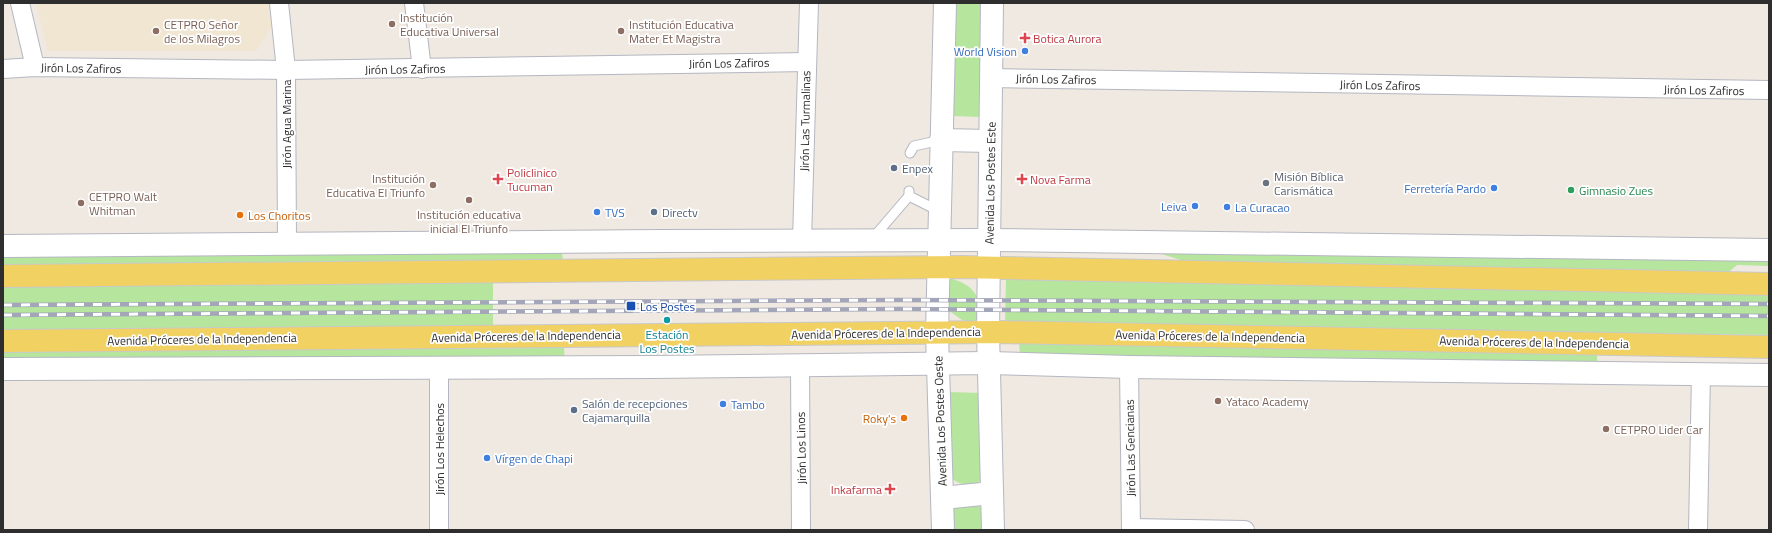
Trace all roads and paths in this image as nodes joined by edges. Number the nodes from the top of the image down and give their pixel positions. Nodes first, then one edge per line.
1 (20, 3) edge
2 (279, 3) edge
3 (414, 3) edge
4 (809, 3) edge
5 (945, 3) edge
6 (992, 3) edge
7 (806, 62) junction
8 (35, 68) junction
9 (3, 69) edge
10 (422, 69) junction
11 (286, 70) junction
12 (991, 78) junction
13 (1769, 90) edge
14 (941, 140) junction
15 (990, 141) junction
16 (910, 153) dead end
17 (939, 211) junction
18 (802, 240) junction
19 (871, 240) junction
20 (989, 240) junction
21 (939, 241) junction
22 (287, 245) junction
23 (3, 246) edge
24 (1769, 250) edge
25 (939, 268) junction
26 (988, 268) junction
27 (3, 276) edge
28 (1769, 284) edge
29 (988, 332) junction
30 (937, 333) junction
31 (3, 341) edge
32 (1769, 347) edge
33 (938, 364) junction
34 (988, 364) junction
35 (800, 366) junction
36 (1129, 367) junction
37 (3, 369) edge
38 (438, 369) junction
39 (1701, 373) junction
40 (1769, 375) edge
41 (992, 494) junction
42 (942, 498) junction
43 (1131, 529) edge
44 (439, 530) edge
45 (801, 530) edge
46 (943, 530) edge
47 (993, 530) edge
48 (1245, 530) edge
49 (1698, 530) edge

1 - 8 street
2 - 11 street, Jirón Agua Marina
3 - 10 street
4 - 7 street, Jirón Las Turmalinas
5 - 14 main road
6 - 12 main road, Avenida Los Postes Este
7 - 10 street, Jirón Los Zafiros
7 - 18 street, Jirón Las Turmalinas
8 - 9 street, Jirón Los Zafiros
8 - 11 street, Jirón Los Zafiros
10 - 11 street, Jirón Los Zafiros
11 - 22 street, Jirón Agua Marina
12 - 13 street, Jirón Los Zafiros
12 - 15 main road, Avenida Los Postes Este
14 - 15 main road
14 - 16 lane
14 - 17 main road
15 - 20 main road, Avenida Los Postes Este
17 - 19 lane
17 - 21 main road
18 - 19 main road
18 - 22 main road
19 - 21 main road
20 - 21 main road
20 - 24 main road
20 - 26 main road, Avenida Los Postes Este
21 - 25 main road, Avenida Los Postes Oeste
22 - 23 main road
25 - 26 main road
25 - 27 main road
25 - 30 main road, Avenida Los Postes Oeste
26 - 28 main road
26 - 29 main road, Avenida Los Postes Este
29 - 30 main road, Avenida Próceres de la Independencia
29 - 32 main road, Avenida Próceres de la Independencia
29 - 34 main road, Avenida Los Postes Este
30 - 31 main road, Avenida Próceres de la Independencia
30 - 33 main road, Avenida Los Postes Oeste
33 - 34 main road
33 - 35 main road
33 - 42 main road, Avenida Los Postes Oeste
34 - 36 main road
34 - 41 main road
35 - 38 main road
35 - 45 street, Jirón Los Linos
36 - 39 main road
36 - 43 street, Jirón Las Gencianas
37 - 38 main road
38 - 44 street, Jirón Los Helechos
39 - 40 main road
39 - 49 street
41 - 42 main road
41 - 47 main road
42 - 46 main road, Avenida Los Postes Oeste
43 - 48 street

